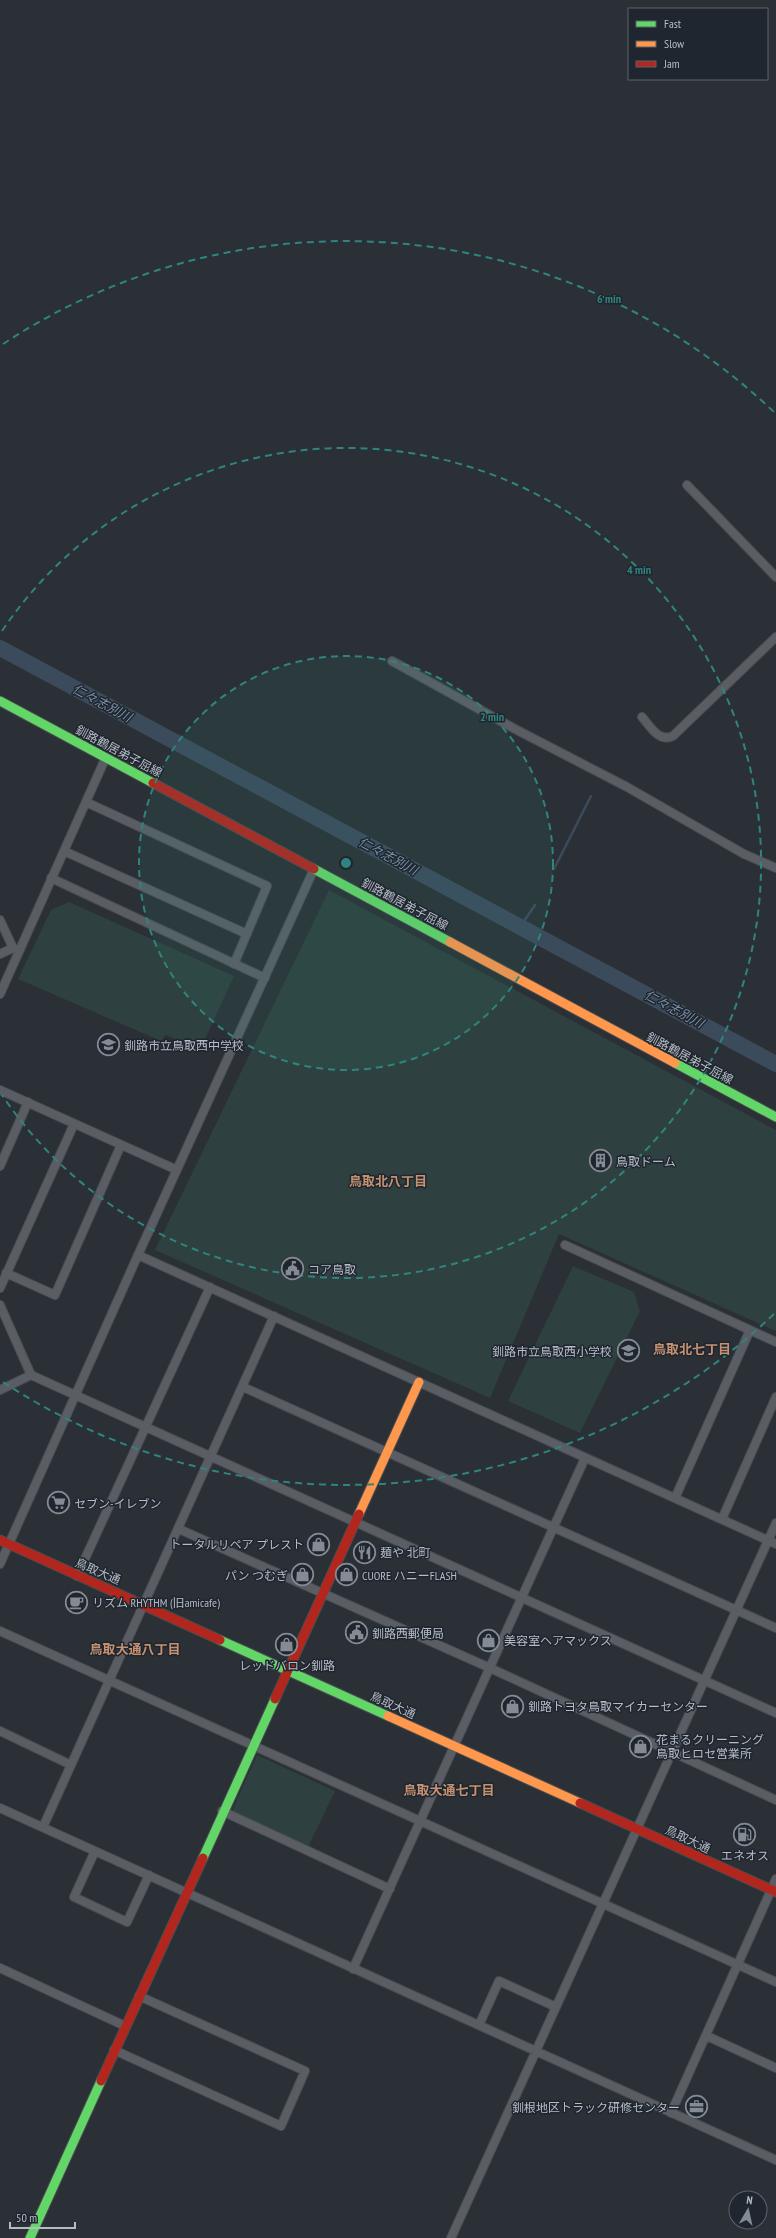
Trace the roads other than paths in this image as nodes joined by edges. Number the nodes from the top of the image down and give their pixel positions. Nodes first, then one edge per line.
1 (687, 485) dead end
2 (776, 577) edge
3 (776, 636) edge
4 (392, 661) dead end
5 (0, 701) edge
6 (642, 717) dead end
7 (106, 758) junction
8 (86, 802) junction
9 (64, 851) junction
10 (776, 868) edge
11 (314, 869) junction
12 (52, 878) junction
13 (0, 920) edge
14 (247, 934) junction
15 (17, 949) junction
16 (0, 954) edge
17 (234, 964) junction
18 (265, 978) junction
19 (0, 994) edge
20 (0, 1090) edge
21 (28, 1102) junction
22 (776, 1117) edge
23 (74, 1124) junction
24 (121, 1145) junction
25 (0, 1166) edge
26 (177, 1170) junction
27 (565, 1245) dead end
28 (138, 1255) junction
29 (6, 1273) junction
30 (210, 1287) junction
31 (0, 1288) edge
32 (1, 1309) edge
33 (274, 1316) junction
34 (750, 1330) junction
35 (776, 1342) edge
36 (31, 1375) junction
37 (419, 1382) junction
38 (242, 1387) junction
39 (0, 1390) edge
40 (76, 1396) junction
41 (776, 1397) edge
42 (147, 1428) junction
43 (386, 1452) junction
44 (210, 1457) junction
45 (585, 1458) junction
46 (675, 1498) junction
47 (722, 1519) junction
48 (354, 1522) junction
49 (776, 1523) edge
50 (552, 1528) junction
51 (179, 1529) junction
52 (0, 1540) edge
53 (772, 1543) edge
54 (9, 1545) junction
55 (0, 1564) edge
56 (77, 1576) junction
57 (322, 1593) junction
58 (521, 1598) junction
59 (143, 1604) junction
60 (736, 1610) junction
61 (776, 1628) edge
62 (0, 1631) edge
63 (490, 1668) junction
64 (287, 1671) junction
65 (109, 1680) junction
66 (703, 1681) junction
67 (776, 1713) edge
68 (0, 1731) edge
69 (454, 1745) junction
70 (252, 1747) junction
71 (671, 1752) junction
72 (71, 1765) junction
73 (776, 1800) edge
74 (0, 1808) edge
75 (222, 1812) junction
76 (420, 1822) junction
77 (43, 1827) junction
78 (637, 1828) junction
79 (95, 1851) junction
80 (149, 1875) junction
81 (776, 1878) edge
82 (390, 1889) junction
83 (774, 1891) edge
84 (186, 1892) junction
85 (603, 1904) junction
86 (738, 1964) junction
87 (0, 1968) edge
88 (354, 1969) junction
89 (776, 1982) edge
90 (139, 1996) junction
91 (556, 2007) junction
92 (479, 2025) junction
93 (125, 2026) junction
94 (707, 2036) junction
95 (114, 2050) junction
96 (536, 2051) junction
97 (776, 2068) edge
98 (671, 2113) junction
99 (776, 2160) edge
100 (30, 2238) edge
101 (451, 2238) edge

1 - 2 street
3 - 6 street
4 - 10 street
5 - 7 main road, 釧路鶴居弟子屈線
7 - 8 street
7 - 11 main road, 釧路鶴居弟子屈線
8 - 9 street
8 - 14 street
9 - 12 street
9 - 14 street
11 - 18 street
11 - 22 main road, 釧路鶴居弟子屈線
12 - 15 street
12 - 17 street
13 - 15 street
14 - 17 street
15 - 16 street
15 - 19 street
17 - 18 street
18 - 26 street
20 - 21 street
21 - 23 street
21 - 25 street
23 - 24 street
23 - 29 street
24 - 26 street
24 - 29 street
26 - 28 street
27 - 34 street
28 - 30 street
28 - 40 street
29 - 31 street
30 - 33 street
30 - 42 street
32 - 36 street
33 - 37 street
33 - 38 street
34 - 35 street
34 - 46 street
36 - 39 street
36 - 40 street
37 - 43 main road
37 - 45 street
38 - 43 street
38 - 44 street
40 - 42 street
40 - 54 street
41 - 47 street
42 - 44 street
42 - 56 street
43 - 48 main road
43 - 50 street
44 - 48 street
44 - 51 street
45 - 46 street
45 - 50 street
46 - 47 street
47 - 53 street
48 - 57 main road
48 - 58 street
49 - 53 street
50 - 58 street
50 - 60 street
51 - 57 street
51 - 59 street
52 - 54 main road, 鳥取大通
53 - 60 street
54 - 55 street
54 - 56 main road, 鳥取大通
56 - 59 main road, 鳥取大通
57 - 63 street
57 - 64 main road
58 - 63 street
58 - 66 street
59 - 64 main road, 鳥取大通
59 - 65 street
60 - 61 street
60 - 66 street
62 - 65 street
63 - 69 street
63 - 71 street
64 - 69 main road, 鳥取大通
64 - 70 main road
65 - 70 street
65 - 72 street
66 - 67 street
66 - 71 street
68 - 72 street
69 - 76 street
69 - 78 main road, 鳥取大通
70 - 75 main road
70 - 76 street
71 - 73 street
71 - 78 street
72 - 77 street
74 - 77 street
75 - 82 street
75 - 84 main road
76 - 82 street
76 - 85 street
77 - 79 street
78 - 83 main road, 鳥取大通
78 - 85 street
79 - 80 street
79 - 80 street
80 - 84 street
81 - 83 street
82 - 88 street
83 - 86 street
84 - 88 street
84 - 90 main road
85 - 86 street
85 - 91 street
86 - 89 street
86 - 94 street
87 - 93 street
88 - 92 street
90 - 93 main road
90 - 95 street
91 - 92 street
91 - 96 street
92 - 96 street
93 - 95 main road
94 - 97 street
94 - 98 street
95 - 100 main road
96 - 98 street
96 - 101 street
98 - 99 street

